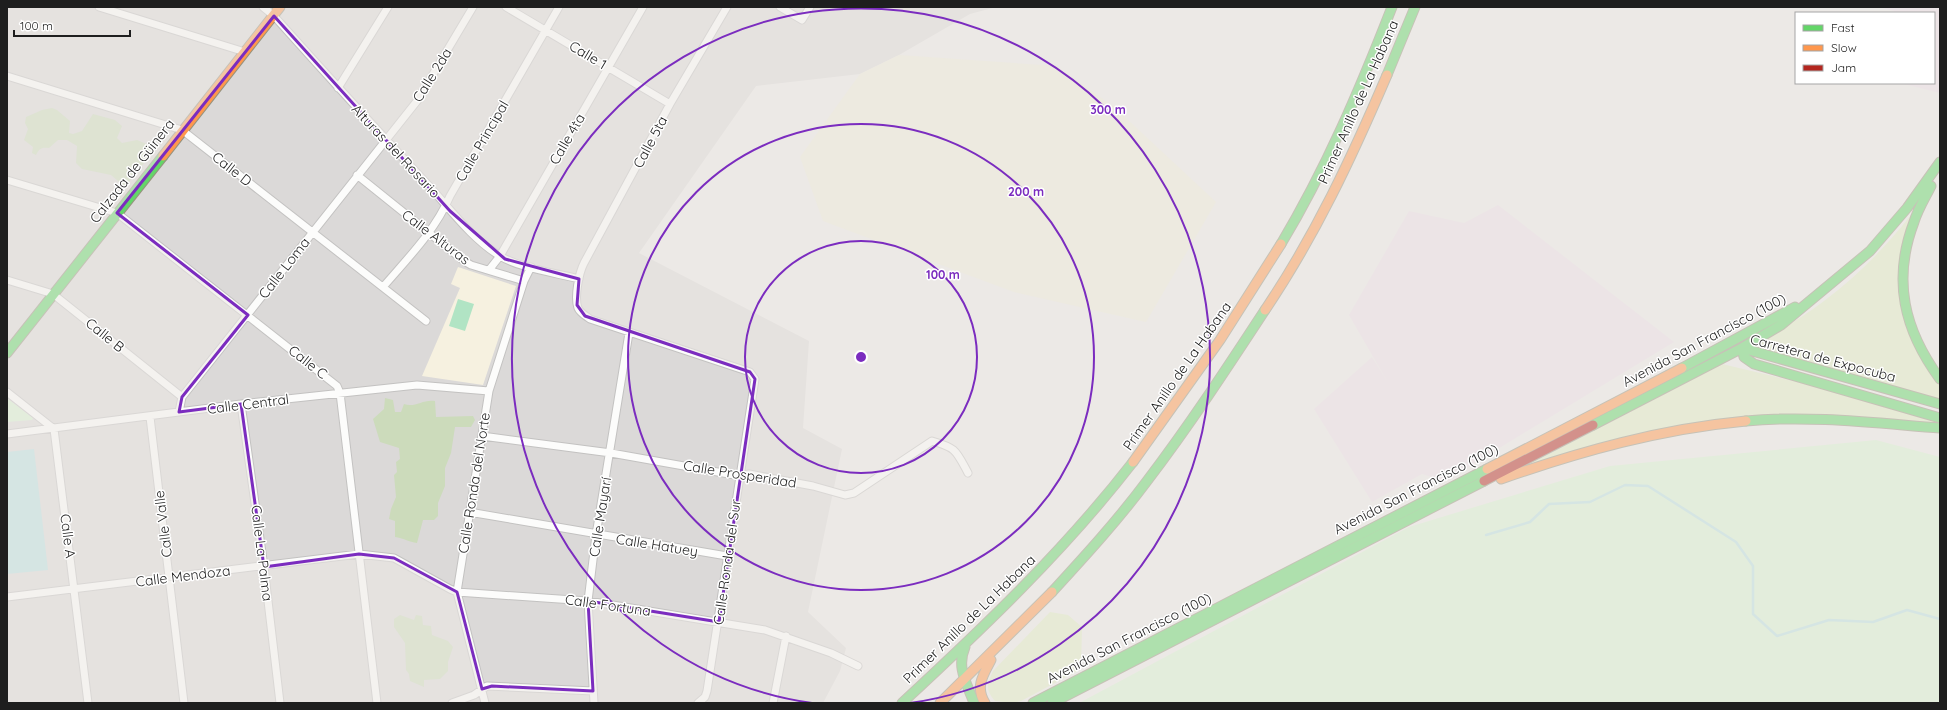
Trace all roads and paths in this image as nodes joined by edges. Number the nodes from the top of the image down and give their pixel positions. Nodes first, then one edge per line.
1 (99, 7) edge
2 (263, 7) edge
3 (280, 7) edge
4 (388, 7) edge
5 (473, 7) edge
6 (506, 7) edge
7 (559, 7) edge
8 (643, 7) edge
9 (727, 7) edge
10 (780, 7) edge
11 (810, 7) edge
12 (1392, 7) edge
13 (1415, 7) edge
14 (274, 16) junction
15 (546, 30) junction
16 (245, 52) junction
17 (608, 67) junction
18 (7, 76) edge
19 (338, 88) junction
20 (670, 104) junction
21 (182, 130) junction
22 (385, 139) junction
23 (1940, 162) edge
24 (1940, 168) edge
25 (357, 175) junction
26 (7, 180) edge
27 (446, 205) junction
28 (117, 213) junction
29 (312, 233) junction
30 (429, 233) junction
31 (500, 256) junction
32 (531, 267) junction
33 (489, 270) junction
34 (579, 279) junction
35 (7, 280) edge
36 (524, 281) junction
37 (383, 288) junction
38 (53, 294) junction
39 (1812, 299) junction
40 (248, 315) junction
41 (426, 320) dead end
42 (629, 333) junction
43 (1743, 336) junction
44 (1722, 348) junction
45 (1742, 348) junction
46 (7, 354) edge
47 (750, 372) joint
48 (1940, 379) edge
49 (489, 391) junction
50 (7, 392) edge
51 (340, 394) junction
52 (182, 397) junction
53 (241, 404) junction
54 (1940, 404) edge
55 (178, 412) junction
56 (150, 417) junction
57 (1940, 418) edge
58 (1940, 428) edge
59 (54, 429) junction
60 (7, 434) edge
61 (482, 436) junction
62 (611, 454) junction
63 (968, 473) dead end
64 (740, 476) junction
65 (1465, 491) junction
66 (469, 512) junction
67 (596, 534) junction
68 (359, 554) junction
69 (728, 556) junction
70 (264, 567) junction
71 (169, 577) junction
72 (75, 589) junction
73 (458, 592) junction
74 (7, 596) edge
75 (588, 601) junction
76 (719, 622) junction
77 (786, 636) junction
78 (967, 644) junction
79 (998, 649) junction
80 (858, 666) dead end
81 (966, 679) junction
82 (482, 689) junction
83 (593, 691) junction
84 (1051, 701) edge
85 (88, 703) edge
86 (184, 703) edge
87 (280, 703) edge
88 (377, 703) edge
89 (452, 703) edge
90 (485, 703) edge
91 (594, 703) edge
92 (698, 703) edge
93 (773, 703) edge
94 (902, 703) edge
95 (940, 703) edge
96 (974, 703) edge
97 (984, 703) edge
98 (1032, 703) edge

1 - 16 street
2 - 14 street, Alturas del Rosario
3 - 14 main road, Calzada de Güinera
4 - 19 street
5 - 22 street, Calle 2da
6 - 15 street, Calle 1
7 - 15 street, Calle Principal
8 - 17 street, Calle 4ta
9 - 20 street, Calle 5ta
10 - 11 street
12 - 78 main road, Primer Anillo de La Habana
13 - 79 main road, Primer Anillo de La Habana
14 - 16 main road, Calzada de Güinera
14 - 19 street, Alturas del Rosario
15 - 17 street, Calle 1
15 - 27 street, Calle Principal
16 - 21 main road, Calzada de Güinera
17 - 20 street, Calle 1
17 - 31 street, Calle 4ta
18 - 21 street, Calle D
19 - 22 street, Alturas del Rosario
20 - 34 street, Calle 5ta
21 - 28 main road, Calzada de Güinera
21 - 29 street, Calle D
22 - 25 street, Calle Loma
22 - 27 street, Alturas del Rosario
23 - 39 main road, Avenida San Francisco (100)
24 - 48 main road
25 - 29 street, Calle Loma
25 - 30 street, Calle Alturas
26 - 28 street, Calle C
27 - 30 street, Calle Principal
27 - 31 street, Alturas del Rosario
28 - 38 main road, Calzada de Güinera
28 - 40 street, Calle C
29 - 37 street, Calle D
29 - 40 street, Calle Loma
30 - 33 street, Calle Alturas
30 - 37 street, Calle Principal
31 - 32 street, Alturas del Rosario
31 - 33 street, Calle 4ta
32 - 34 street, Alturas del Rosario
32 - 36 street, Calle Ronda del Norte
33 - 36 street, Calle Alturas
34 - 42 street, Calle 5ta
35 - 38 street, Calle B
36 - 49 street, Calle Ronda del Norte
37 - 41 street, Calle D
38 - 46 main road, Calzada de Güinera
38 - 52 street, Calle B
39 - 43 main road, Avenida San Francisco (100)
39 - 45 main road, Avenida San Francisco (100)
40 - 51 street, Calle C
40 - 52 street, Calle Loma
42 - 47 street, Calle 5ta
42 - 62 street, Calle Mayarí
43 - 44 main road, Avenida San Francisco (100)
43 - 45 main road
44 - 45 main road
44 - 84 main road, Avenida San Francisco (100)
45 - 54 main road, Carretera de Expocuba
45 - 57 main road, Carretera de Expocuba
45 - 65 main road, Avenida San Francisco (100)
47 - 64 street, Calle Ronda del Sur
49 - 51 street, Calle Central
49 - 61 street, Calle Ronda del Norte
50 - 59 street
51 - 53 street, Calle Central
51 - 68 street, Calle C
52 - 55 street
53 - 55 street, Calle Central
53 - 70 street, Calle La Palma
55 - 56 street, Calle Central
56 - 59 street, Calle Central
56 - 71 street, Calle Valle
58 - 65 main road
59 - 60 street, Calle Central
59 - 72 street, Calle A
61 - 62 street, Calle Prosperidad
61 - 66 street, Calle Ronda del Norte
62 - 64 street, Calle Prosperidad
62 - 67 street, Calle Mayarí
63 - 64 street, Calle Prosperidad
64 - 69 street, Calle Ronda del Sur
65 - 84 main road, Avenida San Francisco (100)
66 - 67 street, Calle Hatuey
66 - 73 street, Calle Ronda del Norte
67 - 69 street, Calle Hatuey
67 - 75 street, Calle Mayarí
68 - 70 street, Calle Mendoza
68 - 73 street, Calle Fortuna
68 - 88 street, Calle C
69 - 76 street, Calle Ronda del Sur
70 - 71 street, Calle Mendoza
70 - 87 street, Calle La Palma
71 - 72 street, Calle Mendoza
71 - 86 street, Calle Valle
72 - 74 street, Calle Mendoza
72 - 85 street, Calle A
73 - 75 street, Calle Fortuna
73 - 82 street, Calle Ronda del Norte
75 - 76 street, Calle Fortuna
75 - 83 street, Calle Mayarí
76 - 77 street, Calle Fortuna
76 - 92 street, Calle Ronda del Sur
77 - 80 street, Calle Fortuna
77 - 93 street
78 - 81 main road
78 - 94 main road, Primer Anillo de La Habana
79 - 81 main road
79 - 97 main road
81 - 95 main road
81 - 96 main road
82 - 83 street
82 - 89 street
82 - 90 street, Calle Ronda del Norte
83 - 91 street, Calle Mayarí
84 - 98 main road

